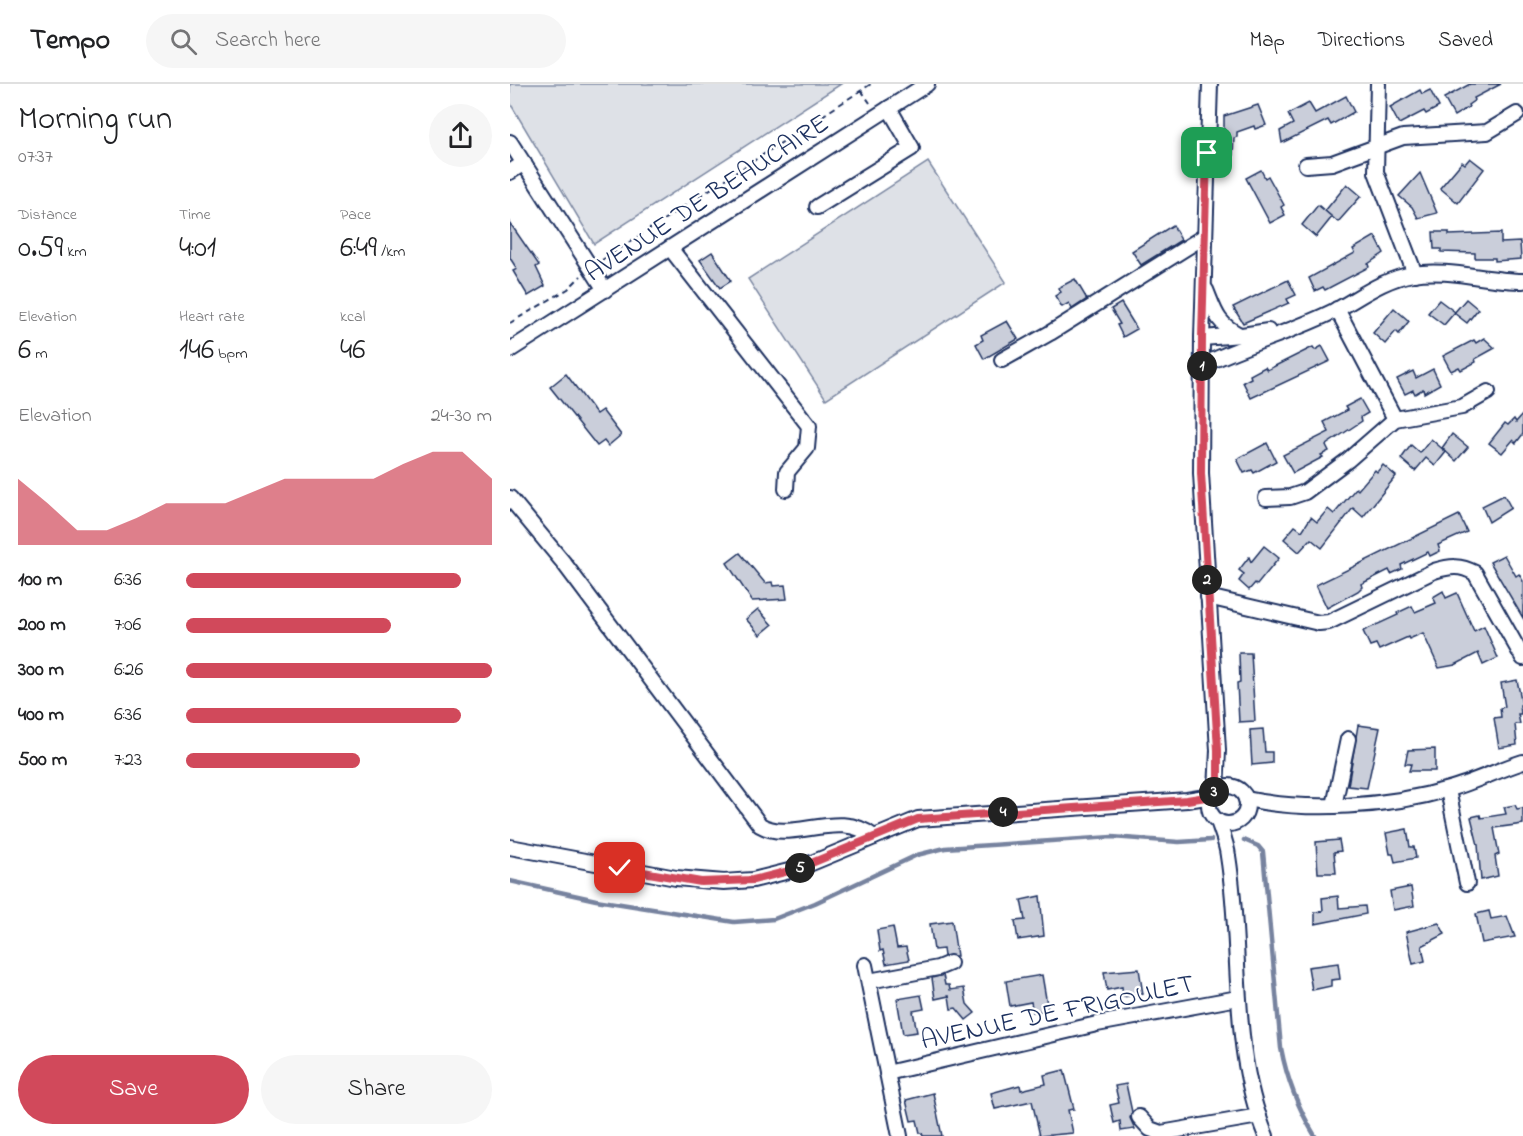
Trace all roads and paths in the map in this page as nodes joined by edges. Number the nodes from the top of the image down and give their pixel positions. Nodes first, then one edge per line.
1 (871, 84) edge
2 (927, 84) edge
3 (1210, 84) edge
4 (1378, 84) edge
5 (889, 108) junction
6 (1517, 114) dead end
7 (510, 142) edge
8 (1377, 146) junction
9 (524, 163) junction
10 (1306, 165) dead end
11 (510, 172) edge
12 (817, 207) dead end
13 (1205, 236) junction
14 (670, 248) junction
15 (590, 268) junction
16 (1414, 274) junction
17 (1523, 281) edge
18 (1204, 287) junction
19 (604, 290) junction
20 (1337, 309) junction
21 (510, 323) edge
22 (1297, 326) junction
23 (1242, 335) junction
24 (1202, 338) junction
25 (510, 350) edge
26 (1002, 360) dead end
27 (1202, 366) junction
28 (1488, 392) dead end
29 (1395, 419) junction
30 (786, 489) dead end
31 (510, 498) edge
32 (1266, 498) dead end
33 (1208, 597) junction
34 (1523, 658) edge
35 (1348, 739) dead end
36 (1218, 750) junction
37 (1523, 762) edge
38 (1231, 786) junction
39 (1448, 790) junction
40 (1212, 798) junction
41 (1246, 805) junction
42 (1334, 806) junction
43 (1218, 821) junction
44 (1235, 823) junction
45 (874, 837) junction
46 (510, 847) edge
47 (1228, 855) junction
48 (1467, 883) dead end
49 (950, 963) dead end
50 (865, 965) dead end
51 (868, 981) junction
52 (1238, 998) junction
53 (887, 1073) junction
54 (1259, 1116) junction
55 (1139, 1117) dead end
56 (900, 1136) edge
57 (1266, 1136) edge

1 - 15 path
2 - 5 street, AVENUE DE BEAUCAIRE
3 - 13 street
4 - 8 street
5 - 12 street
5 - 14 street, AVENUE DE BEAUCAIRE
6 - 8 street
7 - 9 street
8 - 10 street
8 - 16 street
9 - 11 street
9 - 15 street
13 - 18 street
13 - 26 street
14 - 19 street, AVENUE DE BEAUCAIRE
14 - 30 street
15 - 19 street
15 - 21 path
16 - 17 street
16 - 20 street
18 - 23 street
18 - 24 street
19 - 25 street, AVENUE DE BEAUCAIRE
20 - 22 street
20 - 29 street
22 - 23 street
22 - 27 street
23 - 24 street
24 - 27 street
27 - 33 street
28 - 29 street
29 - 32 street
31 - 45 street
33 - 34 street
33 - 36 street
35 - 42 street
36 - 38 street
36 - 40 street
37 - 39 street
38 - 40 street
38 - 41 street
39 - 42 street
39 - 48 street
40 - 43 street
40 - 45 street
41 - 42 street
41 - 44 street
43 - 44 street
43 - 47 street
44 - 47 street
45 - 46 street
47 - 52 street
49 - 51 street
50 - 51 street, AVENUE DE FRIGOULET
51 - 53 street, AVENUE DE FRIGOULET
52 - 53 street, AVENUE DE FRIGOULET
52 - 54 street
53 - 56 street, AVENUE DE FRIGOULET
54 - 55 street
54 - 57 street

